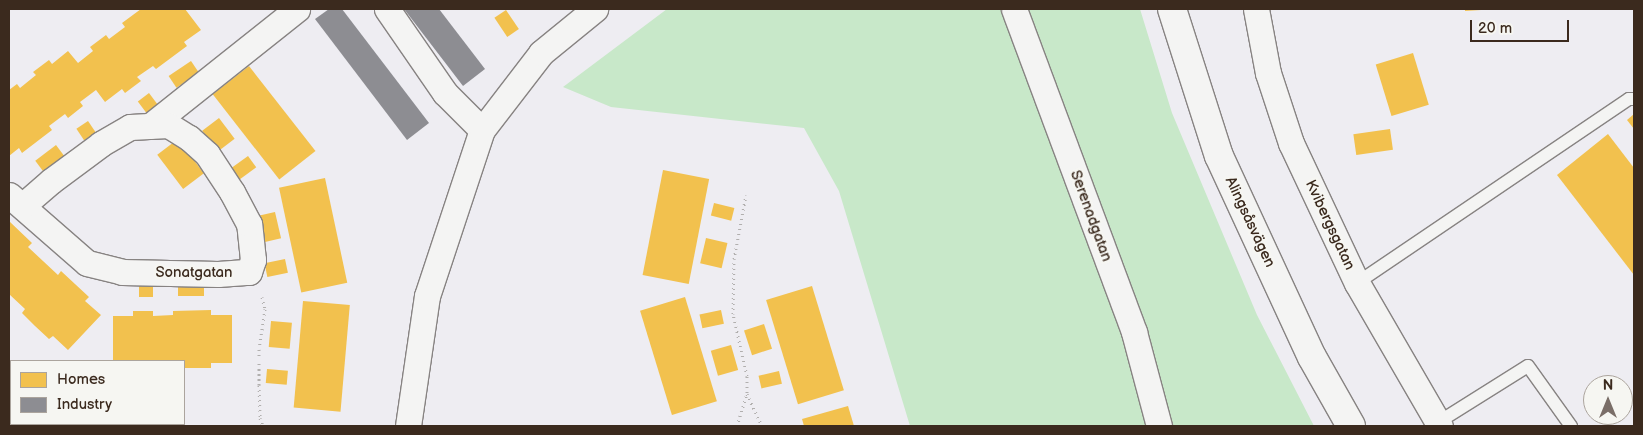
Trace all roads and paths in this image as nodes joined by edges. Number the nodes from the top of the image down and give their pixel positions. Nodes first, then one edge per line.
1 (297, 9) edge
2 (387, 9) edge
3 (595, 9) edge
4 (1014, 9) edge
5 (1172, 9) edge
6 (1256, 9) edge
7 (1634, 99) edge
8 (150, 126) junction
9 (482, 130) junction
10 (746, 195) dead end
11 (16, 201) edge
12 (249, 272) junction
13 (1357, 283) junction
14 (747, 394) junction
15 (1438, 424) edge
16 (263, 426) edge
17 (408, 426) edge
18 (737, 426) edge
19 (762, 426) edge
20 (1159, 426) edge
21 (1352, 426) edge
22 (1571, 426) edge

1 - 8 street
2 - 9 street
3 - 9 street
4 - 20 street, Serenadgatan
5 - 21 main road, Alingsåsvägen
6 - 13 street, Kvibergsgatan
7 - 13 lane
8 - 11 street, Sonatgatan
8 - 12 street, Sonatgatan
9 - 17 street
10 - 14 path
11 - 12 street, Sonatgatan
12 - 16 path
13 - 15 street, Kvibergsgatan
14 - 18 path
14 - 19 path
15 - 22 lane

